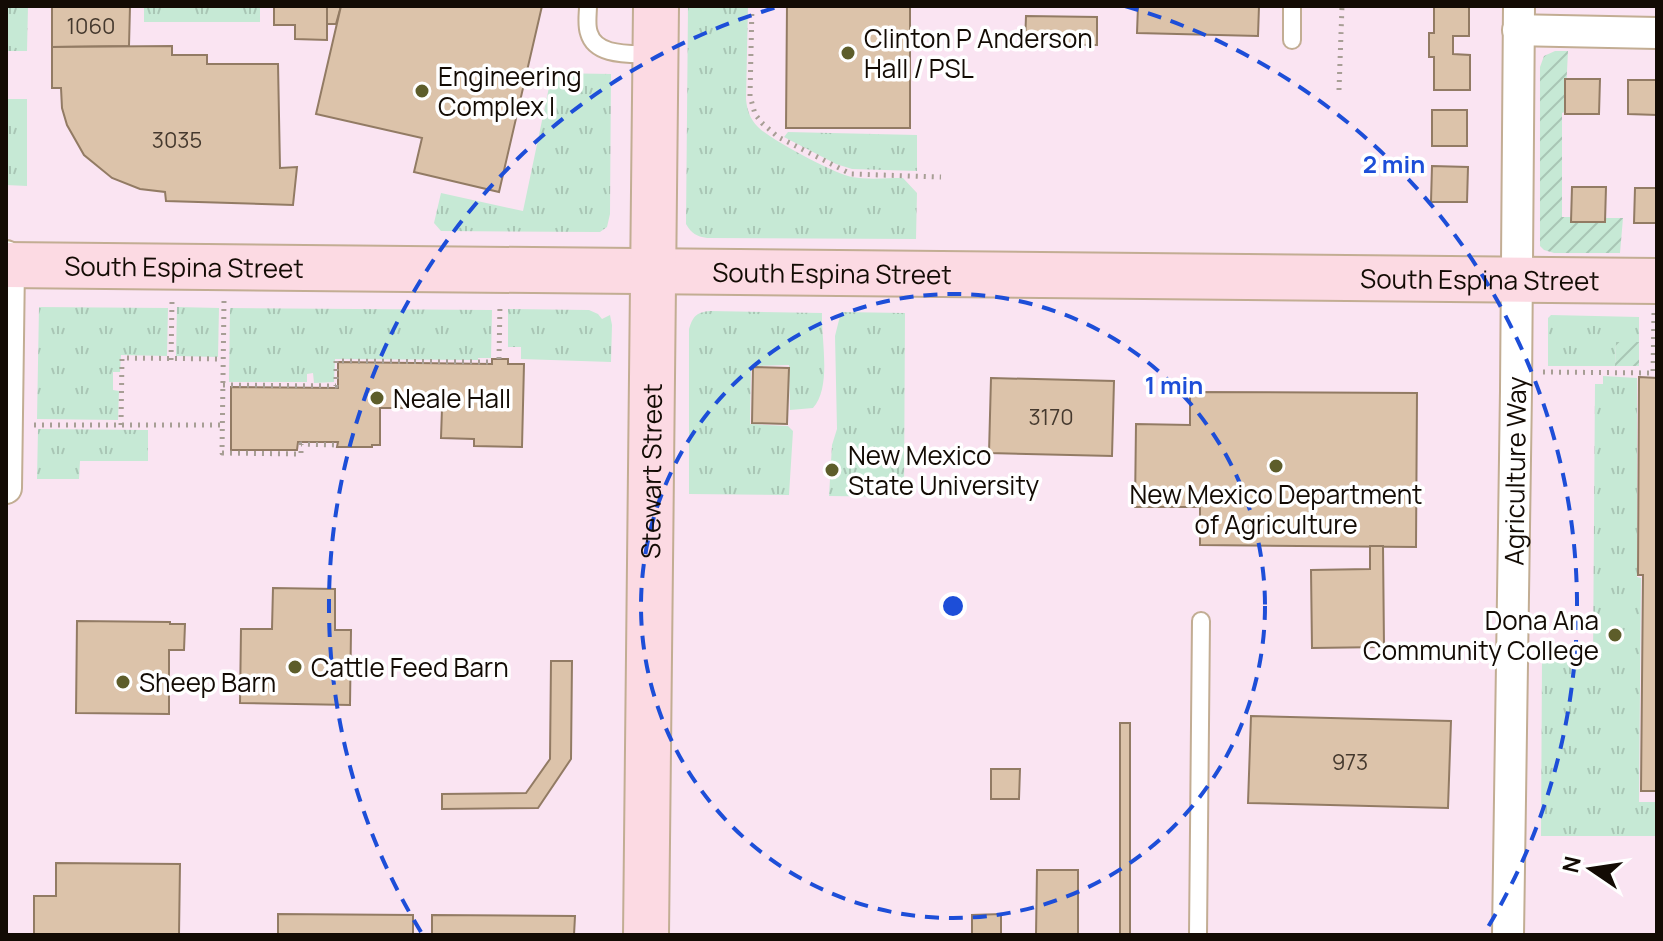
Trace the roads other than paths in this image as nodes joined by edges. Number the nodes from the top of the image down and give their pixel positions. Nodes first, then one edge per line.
1 (588, 6) edge
2 (656, 6) edge
3 (1292, 6) edge
4 (1518, 18) edge
5 (1657, 33) edge
6 (1292, 40) dead end
7 (655, 55) junction
8 (7, 262) edge
9 (653, 272) junction
10 (1517, 280) junction
11 (1655, 296) edge
12 (6, 488) edge
13 (1201, 621) dead end
14 (646, 935) edge
15 (1198, 935) edge
16 (1508, 935) edge

1 - 7 lane
2 - 7 street, Stewart Street
3 - 6 lane
4 - 5 street
4 - 10 street, Agriculture Way
7 - 9 street, Stewart Street
8 - 9 street, South Espina Street
8 - 12 street
9 - 10 street, South Espina Street
9 - 14 street, Stewart Street
10 - 11 street, South Espina Street
10 - 16 street, Agriculture Way
13 - 15 lane

